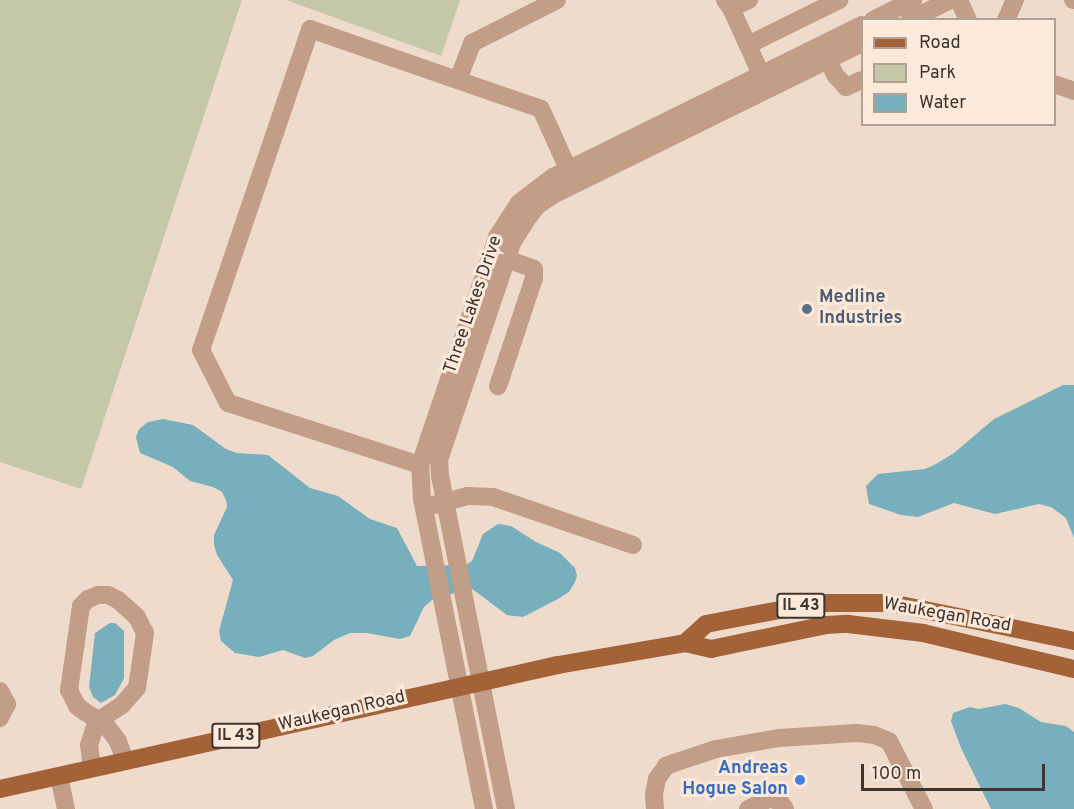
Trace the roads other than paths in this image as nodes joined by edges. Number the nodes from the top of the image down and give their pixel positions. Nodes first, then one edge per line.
1 (557, 0) edge
2 (748, 0) edge
3 (839, 0) edge
4 (913, 0) edge
5 (950, 0) edge
6 (959, 0) edge
7 (1015, 0) edge
8 (728, 4) edge
9 (877, 18) edge
10 (914, 18) edge
11 (967, 18) edge
12 (1007, 18) edge
13 (861, 26) edge
14 (861, 43) edge
15 (748, 45) junction
16 (824, 53) junction
17 (458, 80) junction
18 (861, 80) edge
19 (765, 82) junction
20 (1056, 85) edge
21 (1074, 91) edge
22 (572, 177) junction
23 (499, 256) junction
24 (498, 386) dead end
25 (420, 465) junction
26 (445, 502) junction
27 (424, 506) junction
28 (633, 545) dead end
29 (1074, 641) edge
30 (685, 643) junction
31 (1074, 669) edge
32 (482, 680) junction
33 (459, 685) junction
34 (0, 691) edge
35 (0, 718) edge
36 (99, 720) junction
37 (125, 761) junction
38 (92, 768) junction
39 (59, 776) junction
40 (0, 789) edge
41 (66, 809) edge
42 (484, 809) edge
43 (507, 809) edge
44 (655, 809) edge
45 (748, 809) edge
46 (785, 809) edge
47 (924, 809) edge

1 - 17 street
2 - 8 street
3 - 15 street
4 - 9 street
5 - 10 street
6 - 11 street
7 - 12 street
8 - 15 street
13 - 16 street, Three Lakes Drive
14 - 16 street, Three Lakes Drive
15 - 19 street
16 - 18 street
16 - 19 street, Three Lakes Drive
17 - 22 street
17 - 25 street
19 - 22 street, Three Lakes Drive
20 - 21 street
22 - 23 street, Three Lakes Drive
23 - 24 street
23 - 25 street, Three Lakes Drive
23 - 26 street, Three Lakes Drive
25 - 27 street, Three Lakes Drive
26 - 27 street
26 - 28 street
26 - 32 street, Three Lakes Drive
27 - 33 street, Three Lakes Drive
29 - 30 main road, Waukegan Road / IL 43
30 - 31 main road, Waukegan Road / IL 43
30 - 32 main road, Waukegan Road / IL 43
32 - 33 main road, Waukegan Road / IL 43
32 - 43 street, Three Lakes Drive
33 - 37 main road, Waukegan Road / IL 43
33 - 42 street, Three Lakes Drive
34 - 35 street
36 - 36 street
36 - 37 street
36 - 38 street
37 - 38 main road, Waukegan Road / IL 43
38 - 39 main road, Waukegan Road / IL 43
39 - 40 main road, Waukegan Road / IL 43
39 - 41 street
44 - 47 street
45 - 46 street

